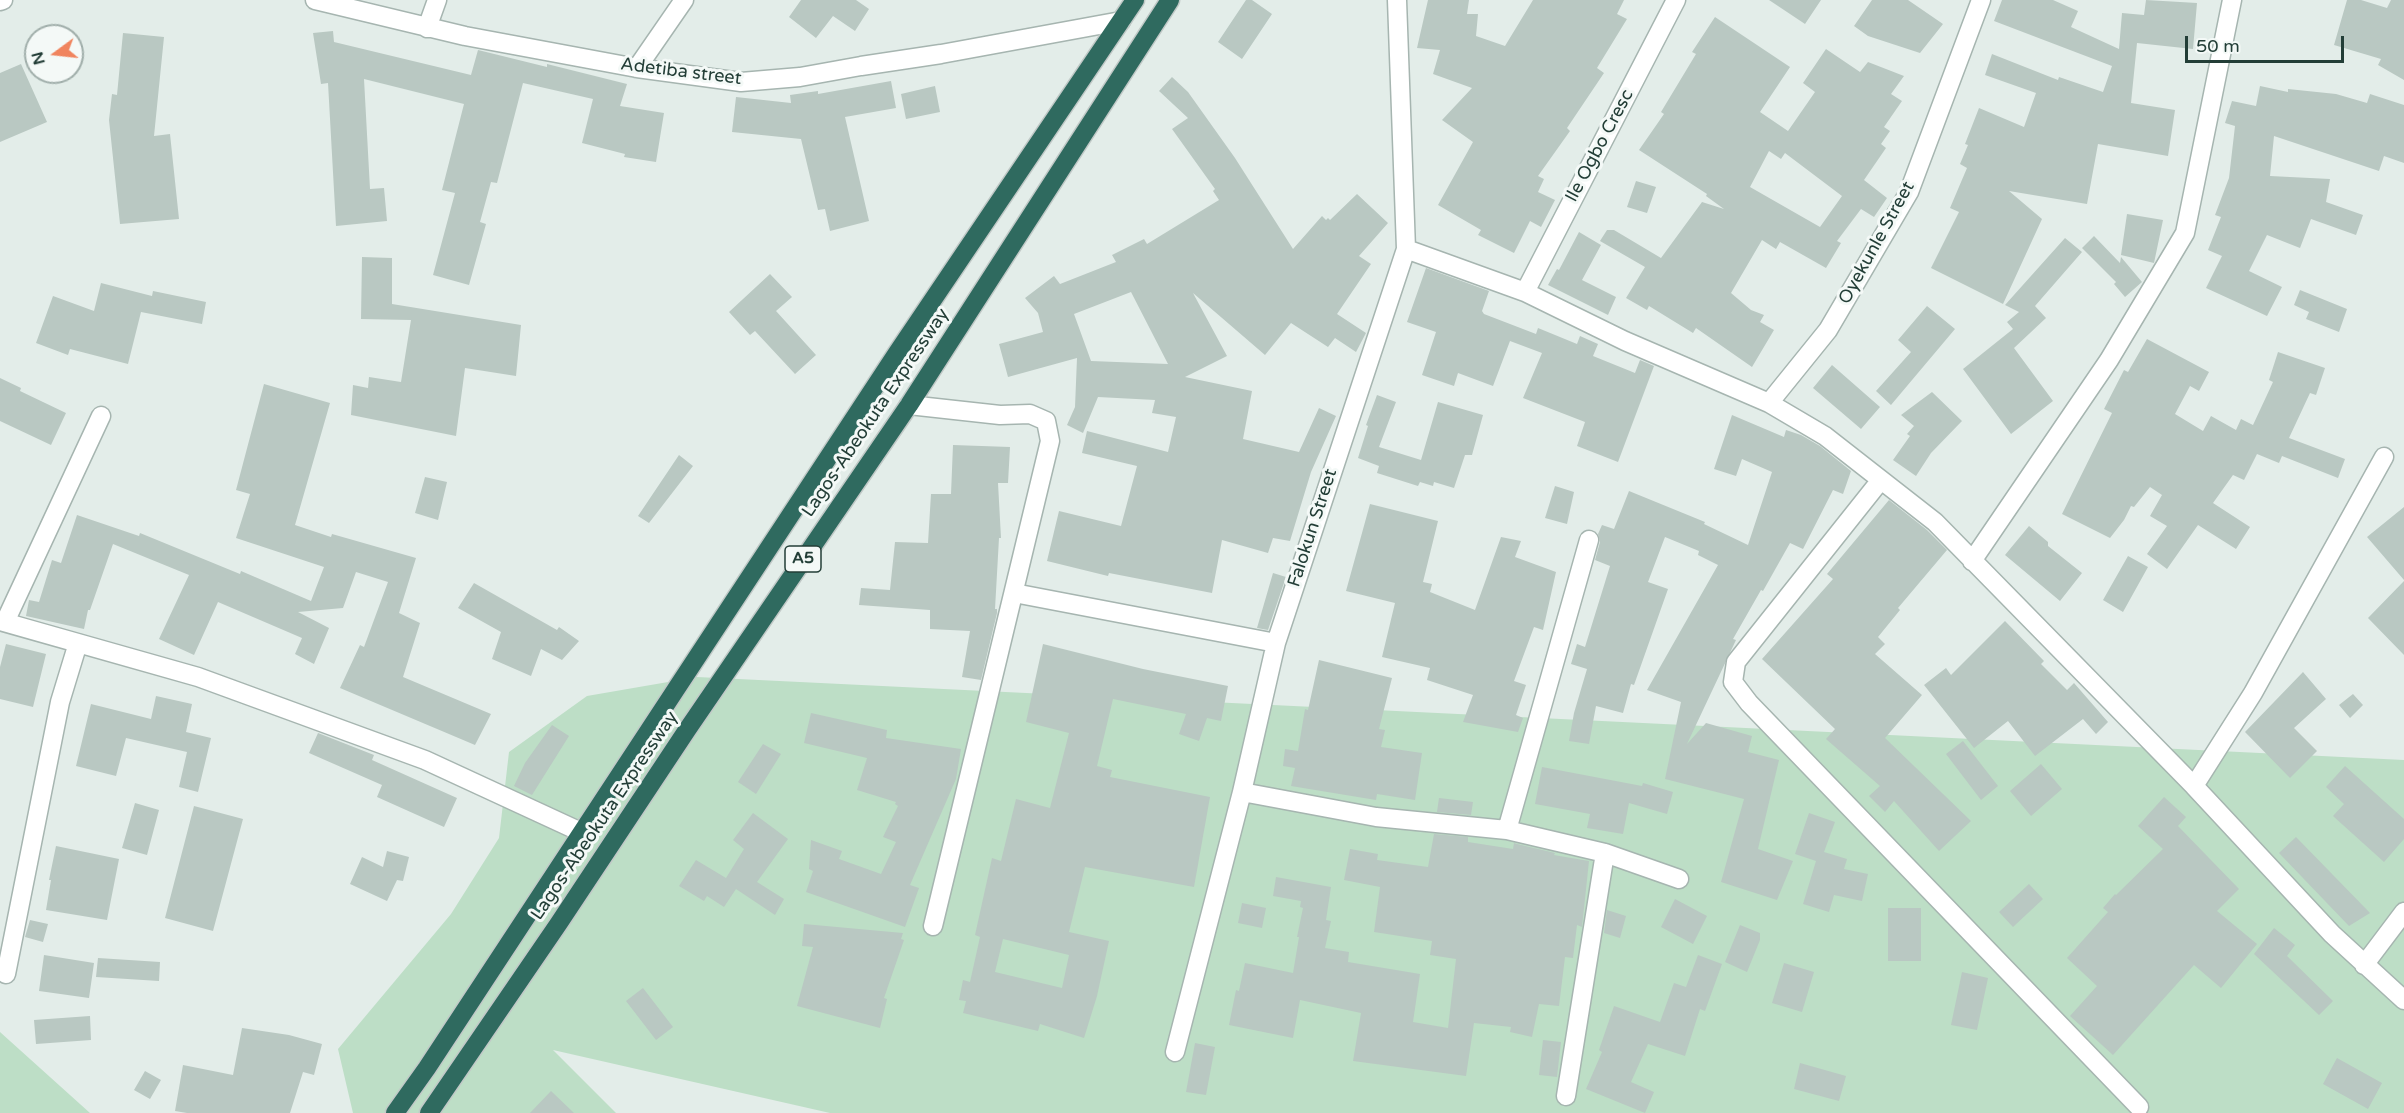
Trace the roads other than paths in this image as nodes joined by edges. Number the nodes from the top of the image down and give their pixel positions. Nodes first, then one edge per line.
1 (315, 0) edge
2 (437, 0) edge
3 (684, 0) edge
4 (1135, 0) edge
5 (1170, 0) edge
6 (1397, 0) edge
7 (1676, 0) edge
8 (1981, 0) edge
9 (2232, 0) edge
10 (1121, 21) junction
11 (427, 28) junction
12 (637, 68) junction
13 (1406, 249) junction
14 (1525, 291) junction
15 (1769, 403) junction
16 (909, 405) junction
17 (101, 416) dead end
18 (2384, 457) dead end
19 (1880, 481) junction
20 (1589, 540) dead end
21 (1972, 561) junction
22 (1014, 593) junction
23 (2, 621) edge
24 (78, 643) junction
25 (1276, 643) junction
26 (2194, 786) junction
27 (1242, 792) junction
28 (1507, 830) junction
29 (583, 832) junction
30 (1605, 853) junction
31 (1679, 879) dead end
32 (2404, 912) edge
33 (933, 926) dead end
34 (2364, 965) junction
35 (6, 974) dead end
36 (2404, 1000) edge
37 (1175, 1052) dead end
38 (1566, 1096) dead end
39 (2139, 1107) dead end
40 (395, 1113) edge
41 (429, 1113) edge

1 - 11 street, Adetiba street
2 - 11 street
3 - 12 street
4 - 10 highway, Lagos-Abeokuta Expressway / A5
5 - 16 highway, Lagos-Abeokuta Expressway / A5
6 - 13 street, Falokun Street
7 - 14 street, Ile Ogbo Cresc
8 - 15 street, Oyekunle Street
9 - 21 street
10 - 12 street, Adetiba street
10 - 29 highway, Lagos-Abeokuta Expressway / A5
11 - 12 street, Adetiba street
13 - 14 street
13 - 25 street, Falokun Street
14 - 15 street
15 - 19 street
16 - 22 street
16 - 41 highway, Lagos-Abeokuta Expressway / A5
17 - 23 street
18 - 26 street
19 - 21 street
19 - 39 street
20 - 28 street
21 - 26 street
22 - 25 street
22 - 33 street
23 - 24 street
24 - 29 street
24 - 35 street
25 - 27 street, Falokun Street
26 - 34 street
27 - 28 street
27 - 37 street, Falokun Street
28 - 30 street
29 - 40 highway, Lagos-Abeokuta Expressway / A5
30 - 31 street
30 - 38 street
32 - 34 street
34 - 36 street

